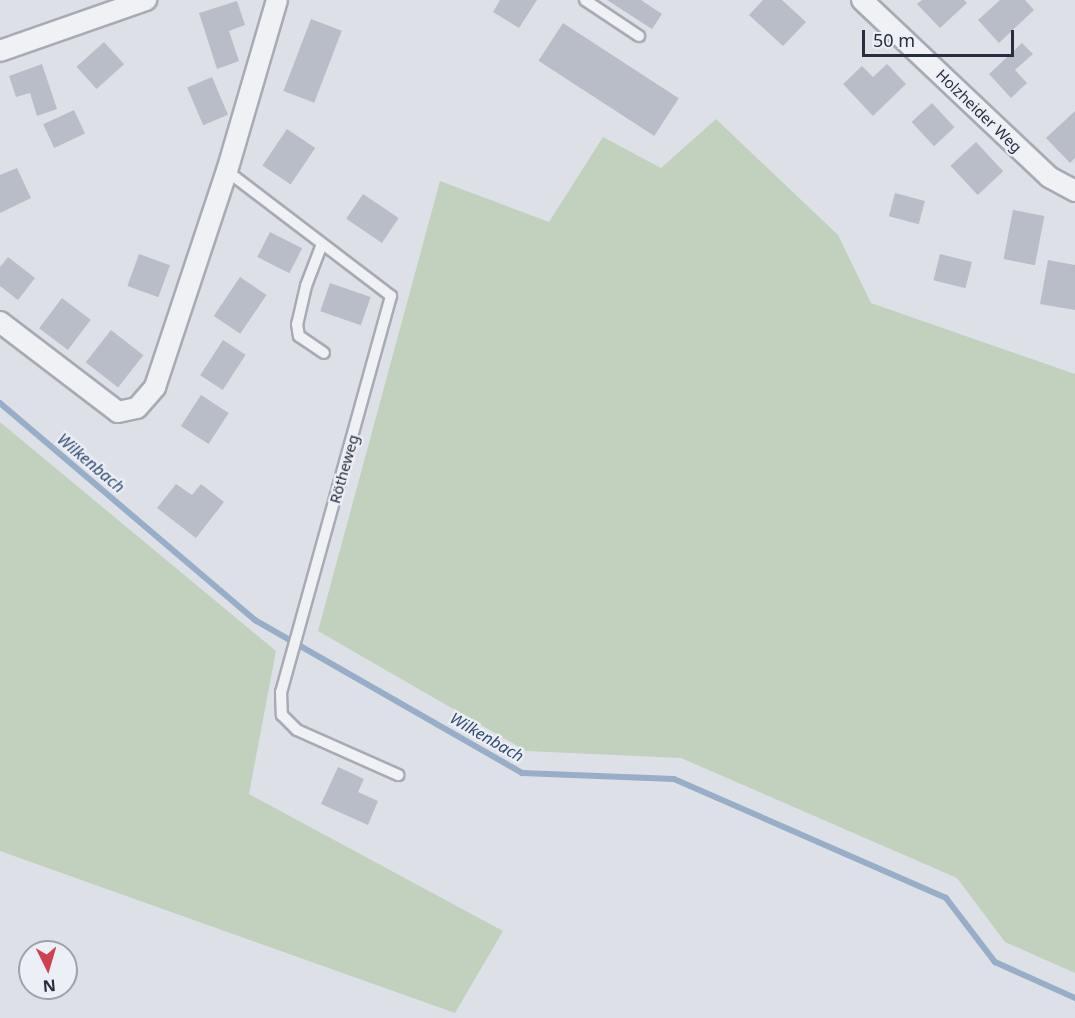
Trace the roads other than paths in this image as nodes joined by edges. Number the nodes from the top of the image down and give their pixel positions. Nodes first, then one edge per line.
1 (146, 0) edge
2 (277, 0) edge
3 (585, 0) edge
4 (862, 0) edge
5 (639, 36) dead end
6 (0, 51) edge
7 (227, 171) junction
8 (1075, 191) edge
9 (322, 244) junction
10 (0, 322) edge
11 (324, 353) dead end
12 (398, 776) dead end

1 - 6 street
2 - 7 street
3 - 5 lane
4 - 8 street, Holzheider Weg
7 - 9 lane, Rötheweg
7 - 10 street
9 - 11 lane
9 - 12 lane, Rötheweg

